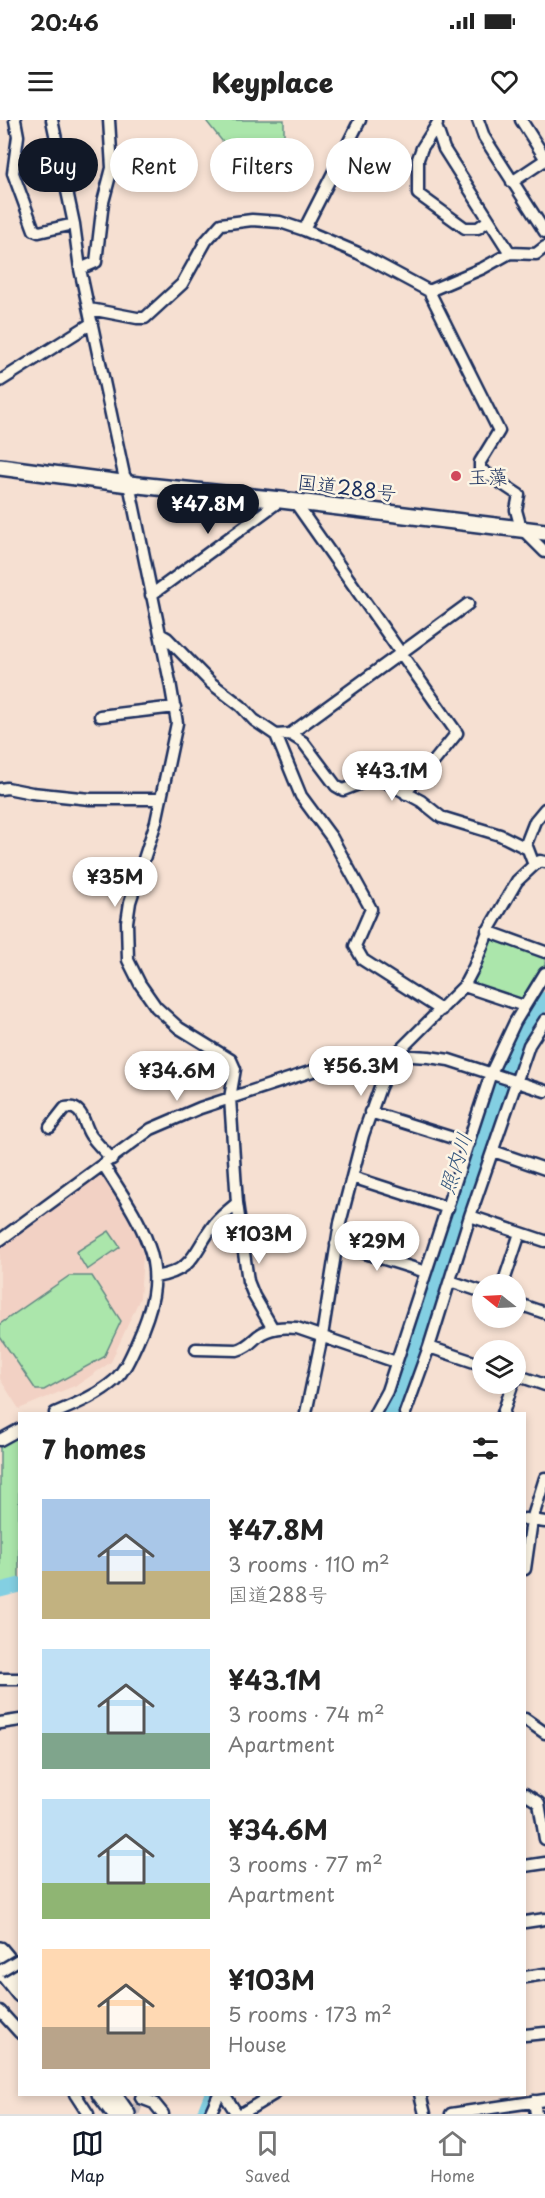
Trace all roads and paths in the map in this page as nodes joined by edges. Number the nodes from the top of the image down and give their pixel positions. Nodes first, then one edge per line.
1 (15, 120) edge
2 (52, 120) edge
3 (109, 120) edge
4 (360, 120) edge
5 (478, 120) edge
6 (521, 120) edge
7 (438, 123) edge
8 (545, 159) edge
9 (512, 182) junction
10 (489, 220) junction
11 (74, 224) junction
12 (304, 230) junction
13 (545, 232) edge
14 (545, 247) edge
15 (510, 253) junction
16 (80, 269) junction
17 (429, 291) junction
18 (90, 309) junction
19 (92, 323) junction
20 (0, 381) edge
21 (0, 462) edge
22 (0, 467) edge
23 (127, 480) junction
24 (288, 501) junction
25 (521, 525) junction
26 (545, 525) edge
27 (545, 532) edge
28 (545, 552) edge
29 (151, 595) junction
30 (468, 604) dead end
31 (160, 634) junction
32 (400, 653) junction
33 (175, 707) junction
34 (100, 716) dead end
35 (290, 734) junction
36 (276, 735) junction
37 (0, 789) edge
38 (406, 794) junction
39 (160, 799) junction
40 (545, 809) edge
41 (526, 848) junction
42 (539, 863) edge
43 (488, 931) junction
44 (545, 952) edge
45 (545, 973) edge
46 (464, 986) junction
47 (524, 1006) junction
48 (441, 1010) junction
49 (545, 1020) edge
50 (395, 1055) junction
51 (491, 1073) junction
52 (517, 1082) junction
53 (545, 1091) edge
54 (230, 1098) junction
55 (370, 1112) junction
56 (50, 1127) dead end
57 (469, 1143) junction
58 (493, 1151) junction
59 (108, 1162) junction
60 (545, 1169) edge
61 (352, 1178) junction
62 (237, 1203) junction
63 (448, 1208) junction
64 (470, 1216) junction
65 (520, 1233) junction
66 (0, 1240) edge
67 (545, 1241) edge
68 (336, 1244) junction
69 (426, 1272) junction
70 (506, 1274) edge
71 (155, 1277) junction
72 (450, 1281) junction
73 (472, 1288) edge
74 (526, 1306) edge
75 (545, 1313) edge
76 (273, 1329) junction
77 (322, 1336) junction
78 (429, 1347) junction
79 (196, 1349) dead end
80 (472, 1361) edge
81 (396, 1362) junction
82 (526, 1379) edge
83 (545, 1385) edge
84 (509, 1394) edge
85 (57, 1412) edge
86 (306, 1412) edge
87 (376, 1412) edge
88 (405, 1412) edge
89 (503, 1412) edge
90 (18, 1430) edge
91 (0, 1440) edge
92 (545, 1478) edge
93 (529, 1520) edge
94 (545, 1522) edge
95 (526, 1557) edge
96 (0, 1679) edge
97 (18, 1679) edge
98 (18, 1720) edge
99 (526, 1720) edge
100 (0, 1723) edge
101 (545, 1733) edge
102 (526, 1795) edge
103 (545, 1839) edge
104 (545, 1863) edge
105 (526, 1866) edge
106 (545, 1919) edge
107 (526, 1922) edge
108 (0, 1950) edge
109 (18, 1960) edge
110 (0, 1970) edge
111 (18, 1972) edge
112 (545, 1974) edge
113 (526, 1977) edge
114 (18, 1992) edge
115 (0, 2011) edge
116 (18, 2031) edge
117 (545, 2033) edge
118 (526, 2035) edge
119 (76, 2096) edge
120 (101, 2096) edge
121 (114, 2096) edge
122 (142, 2096) edge
123 (218, 2096) edge
124 (225, 2096) edge
125 (271, 2096) edge
126 (420, 2096) edge
127 (539, 2100) edge
128 (510, 2109) edge
129 (88, 2114) edge
130 (114, 2114) edge
131 (127, 2114) edge
132 (163, 2114) edge
133 (210, 2114) edge
134 (237, 2114) edge
135 (241, 2114) edge
136 (425, 2114) edge
137 (451, 2114) edge
138 (536, 2114) edge

1 - 11 street
2 - 11 street
3 - 16 street
4 - 12 street
5 - 9 street
6 - 8 street
7 - 10 street
7 - 10 street
8 - 9 street
9 - 13 street
10 - 15 street
11 - 16 street
12 - 17 street
12 - 18 street
14 - 15 street
15 - 17 street
16 - 18 street
17 - 25 street
18 - 19 street
19 - 20 street
19 - 23 street
21 - 23 highway, 国道288号
22 - 23 highway, 国道288号
23 - 24 highway, 国道288号
23 - 25 highway, 国道288号
23 - 29 street
24 - 25 highway, 国道288号
24 - 29 street
24 - 32 street
25 - 26 highway, 国道288号
25 - 27 highway, 国道288号
25 - 28 street
29 - 31 street
30 - 32 street
31 - 33 street
31 - 36 street
32 - 35 street
32 - 38 street
33 - 34 street
33 - 39 street
35 - 36 street
35 - 38 street
36 - 48 street
37 - 39 street
38 - 41 street
39 - 54 street
40 - 41 street
41 - 42 street
42 - 43 street
43 - 44 street
43 - 46 street
45 - 47 street
46 - 47 street
46 - 48 street
47 - 51 street
48 - 50 street
49 - 52 street
50 - 51 street
50 - 54 street
50 - 55 street
51 - 52 street
51 - 57 street
52 - 53 street
52 - 58 street
54 - 59 street
54 - 62 street
55 - 57 street
55 - 61 street
56 - 59 street
57 - 63 street
58 - 60 street
58 - 64 street
59 - 66 street
59 - 71 street
61 - 63 street
61 - 68 street
62 - 71 street
62 - 76 street
63 - 69 street
64 - 65 street
64 - 72 street
65 - 67 street
65 - 70 street
68 - 69 street
68 - 77 street
69 - 81 street
71 - 85 street
72 - 73 street
72 - 78 street
74 - 75 street
76 - 77 street
76 - 79 street
77 - 81 street
77 - 86 street
78 - 80 street
78 - 88 street
81 - 87 street
82 - 83 street
84 - 89 street
90 - 91 street
92 - 93 street
93 - 94 street
93 - 95 street
96 - 97 street
98 - 100 street
99 - 101 street
102 - 103 street
104 - 105 street
106 - 107 street
108 - 111 highway
109 - 110 street, bridge
110 - 114 highway
112 - 113 street
115 - 116 street
117 - 118 street
119 - 129 street
120 - 130 highway
121 - 131 highway
122 - 132 street
123 - 133 street
124 - 134 street
125 - 135 street
126 - 136 street
127 - 128 street
127 - 138 street
128 - 137 street

